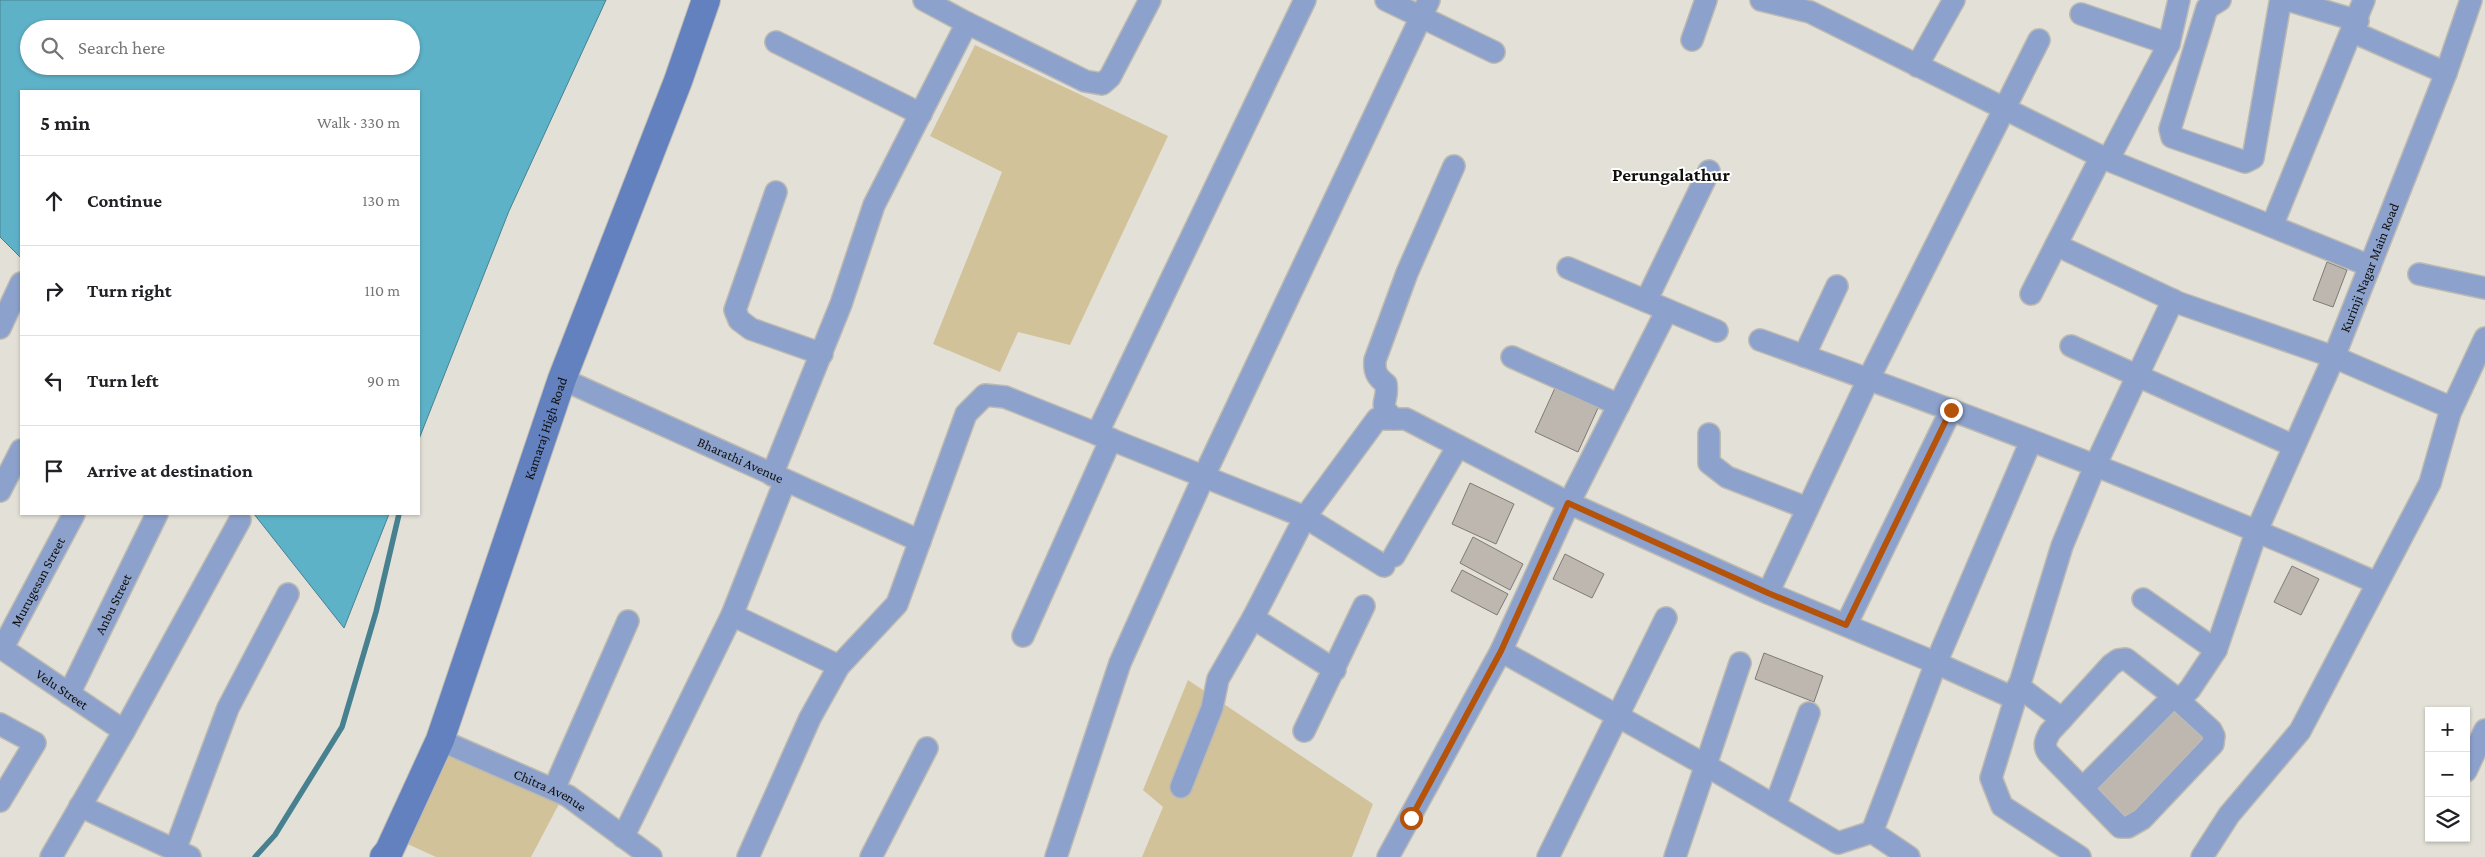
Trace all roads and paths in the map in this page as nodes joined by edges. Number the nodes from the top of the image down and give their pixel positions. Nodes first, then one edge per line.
1 (706, 0) edge
2 (924, 0) edge
3 (1150, 0) edge
4 (1305, 0) edge
5 (1386, 0) edge
6 (1706, 0) edge
7 (1761, 0) edge
8 (1954, 0) edge
9 (2179, 0) edge
10 (2220, 0) edge
11 (2364, 0) edge
12 (2471, 0) edge
13 (2291, 1) edge
14 (1812, 6) edge
15 (1425, 9) edge
16 (2081, 14) dead end
17 (967, 23) junction
18 (2355, 27) junction
19 (1692, 40) dead end
20 (2039, 40) dead end
21 (776, 42) dead end
22 (2169, 44) junction
23 (1494, 52) dead end
24 (1917, 66) junction
25 (2446, 73) junction
26 (2006, 110) junction
27 (921, 114) junction
28 (2105, 158) junction
29 (1454, 166) dead end
30 (1709, 171) dead end
31 (776, 192) dead end
32 (2272, 226) junction
33 (2056, 246) junction
34 (2370, 266) junction
35 (1568, 268) dead end
36 (2419, 274) dead end
37 (20, 285) edge
38 (1837, 286) dead end
39 (2485, 288) edge
40 (2032, 294) dead end
41 (1646, 300) junction
42 (2173, 300) junction
43 (1667, 310) junction
44 (0, 328) edge
45 (1717, 332) dead end
46 (2485, 338) edge
47 (1760, 340) dead end
48 (2071, 346) dead end
49 (822, 354) junction
50 (1804, 356) junction
51 (1512, 357) dead end
52 (2334, 357) junction
53 (2138, 376) junction
54 (1868, 378) junction
55 (562, 379) junction
56 (1619, 405) junction
57 (2452, 408) junction
58 (1951, 410) junction
59 (1394, 419) junction
60 (1709, 434) dead end
61 (1104, 436) junction
62 (2031, 441) junction
63 (1458, 446) junction
64 (2294, 446) junction
65 (20, 452) edge
66 (2094, 466) junction
67 (1204, 476) junction
68 (779, 478) junction
69 (0, 491) edge
70 (1568, 503) junction
71 (1807, 508) junction
72 (73, 515) edge
73 (157, 515) edge
74 (1305, 516) junction
75 (240, 520) dead end
76 (2257, 530) junction
77 (920, 541) junction
78 (2377, 583) junction
79 (1768, 593) junction
80 (288, 594) dead end
81 (2143, 599) dead end
82 (1364, 606) dead end
83 (732, 615) junction
84 (1253, 618) junction
85 (1666, 618) dead end
86 (628, 622) dead end
87 (1846, 625) junction
88 (1023, 636) dead end
89 (1, 648) edge
90 (2216, 650) junction
91 (1501, 651) junction
92 (1740, 663) dead end
93 (1936, 663) junction
94 (839, 666) junction
95 (1335, 670) junction
96 (2016, 692) junction
97 (69, 694) junction
98 (2176, 698) junction
99 (1809, 713) dead end
100 (1617, 715) junction
101 (2062, 719) junction
102 (0, 724) edge
103 (2485, 730) edge
104 (124, 731) junction
105 (1304, 731) dead end
106 (440, 740) junction
107 (927, 748) dead end
108 (2475, 762) edge
109 (1707, 766) junction
110 (1181, 787) dead end
111 (2083, 788) junction
112 (554, 789) junction
113 (0, 801) edge
114 (80, 806) junction
115 (1775, 806) junction
116 (1872, 832) junction
117 (623, 837) junction
118 (1835, 850) edge
119 (183, 854) edge
120 (392, 855) edge
121 (51, 857) edge
122 (651, 857) edge
123 (748, 857) edge
124 (871, 857) edge
125 (1056, 857) edge
126 (1388, 857) edge
127 (1548, 857) edge
128 (1675, 857) edge
129 (1909, 857) edge
130 (2080, 857) edge
131 (2202, 857) edge

1 - 55 street, Kamaraj High Road
2 - 17 street
3 - 17 street
4 - 61 street
5 - 15 street
6 - 19 street
7 - 14 street
8 - 24 street
9 - 22 street
10 - 13 street
11 - 18 street
12 - 25 street, Kurinji Nagar Main Road
13 - 18 street
14 - 24 street
15 - 23 street
15 - 67 street
16 - 22 street
17 - 27 street
18 - 25 street
18 - 32 street
20 - 26 street
21 - 27 street
22 - 28 street
24 - 26 street
25 - 34 street, Kurinji Nagar Main Road
26 - 28 street
26 - 54 street
27 - 49 street
28 - 32 street
28 - 33 street
29 - 59 street
30 - 41 street
31 - 49 street
32 - 34 street
33 - 40 street
33 - 42 street
34 - 52 street, Kurinji Nagar Main Road
35 - 41 street
36 - 39 street
37 - 44 street
38 - 50 street
41 - 43 street
42 - 52 street
42 - 53 street
43 - 45 street
43 - 56 street
46 - 57 street
47 - 50 street
48 - 53 street
49 - 68 street
50 - 54 street
51 - 56 street
52 - 57 street
52 - 64 street, Kurinji Nagar Main Road
53 - 64 street
53 - 66 street
54 - 58 street
54 - 71 street
55 - 68 street, Bharathi Avenue
55 - 106 street, Kamaraj High Road
56 - 70 street
57 - 78 street
58 - 62 street
58 - 87 street
59 - 63 street
59 - 74 street
60 - 71 street
61 - 67 street
61 - 77 street
61 - 88 street
62 - 66 street
62 - 93 street
63 - 70 street
63 - 74 street
64 - 76 street, Kurinji Nagar Main Road
65 - 69 street
66 - 76 street
66 - 96 street
67 - 74 street
67 - 125 street
68 - 77 street, Bharathi Avenue
68 - 83 street
70 - 79 street
70 - 91 street
71 - 79 street
72 - 89 street, Murugesan Street
73 - 97 street, Anbu Street
74 - 84 street
75 - 104 street
76 - 78 street
76 - 90 street, Kurinji Nagar Main Road
77 - 94 street
78 - 131 street
79 - 87 street
80 - 119 street
81 - 90 street
82 - 95 street
83 - 94 street
83 - 117 street
84 - 95 street
84 - 110 street
85 - 100 street
86 - 112 street
87 - 93 street
89 - 97 street, Velu Street
90 - 98 street, Kurinji Nagar Main Road
91 - 100 street
91 - 126 street
92 - 109 street
93 - 96 street
93 - 116 street
94 - 123 street
95 - 105 street
96 - 101 street
96 - 130 street
97 - 104 street, Velu Street
98 - 101 street
98 - 111 street, Kurinji Nagar Main Road
98 - 111 street
99 - 115 street
100 - 109 street
100 - 127 street
101 - 111 street
102 - 113 street
103 - 108 street
104 - 114 street
106 - 112 street, Chitra Avenue
106 - 120 street, Kamaraj High Road
107 - 124 street
109 - 115 street
109 - 128 street
112 - 117 street, Chitra Avenue
114 - 119 street
114 - 121 street
115 - 118 street
116 - 118 street
116 - 129 street
117 - 122 street, Chitra Avenue

